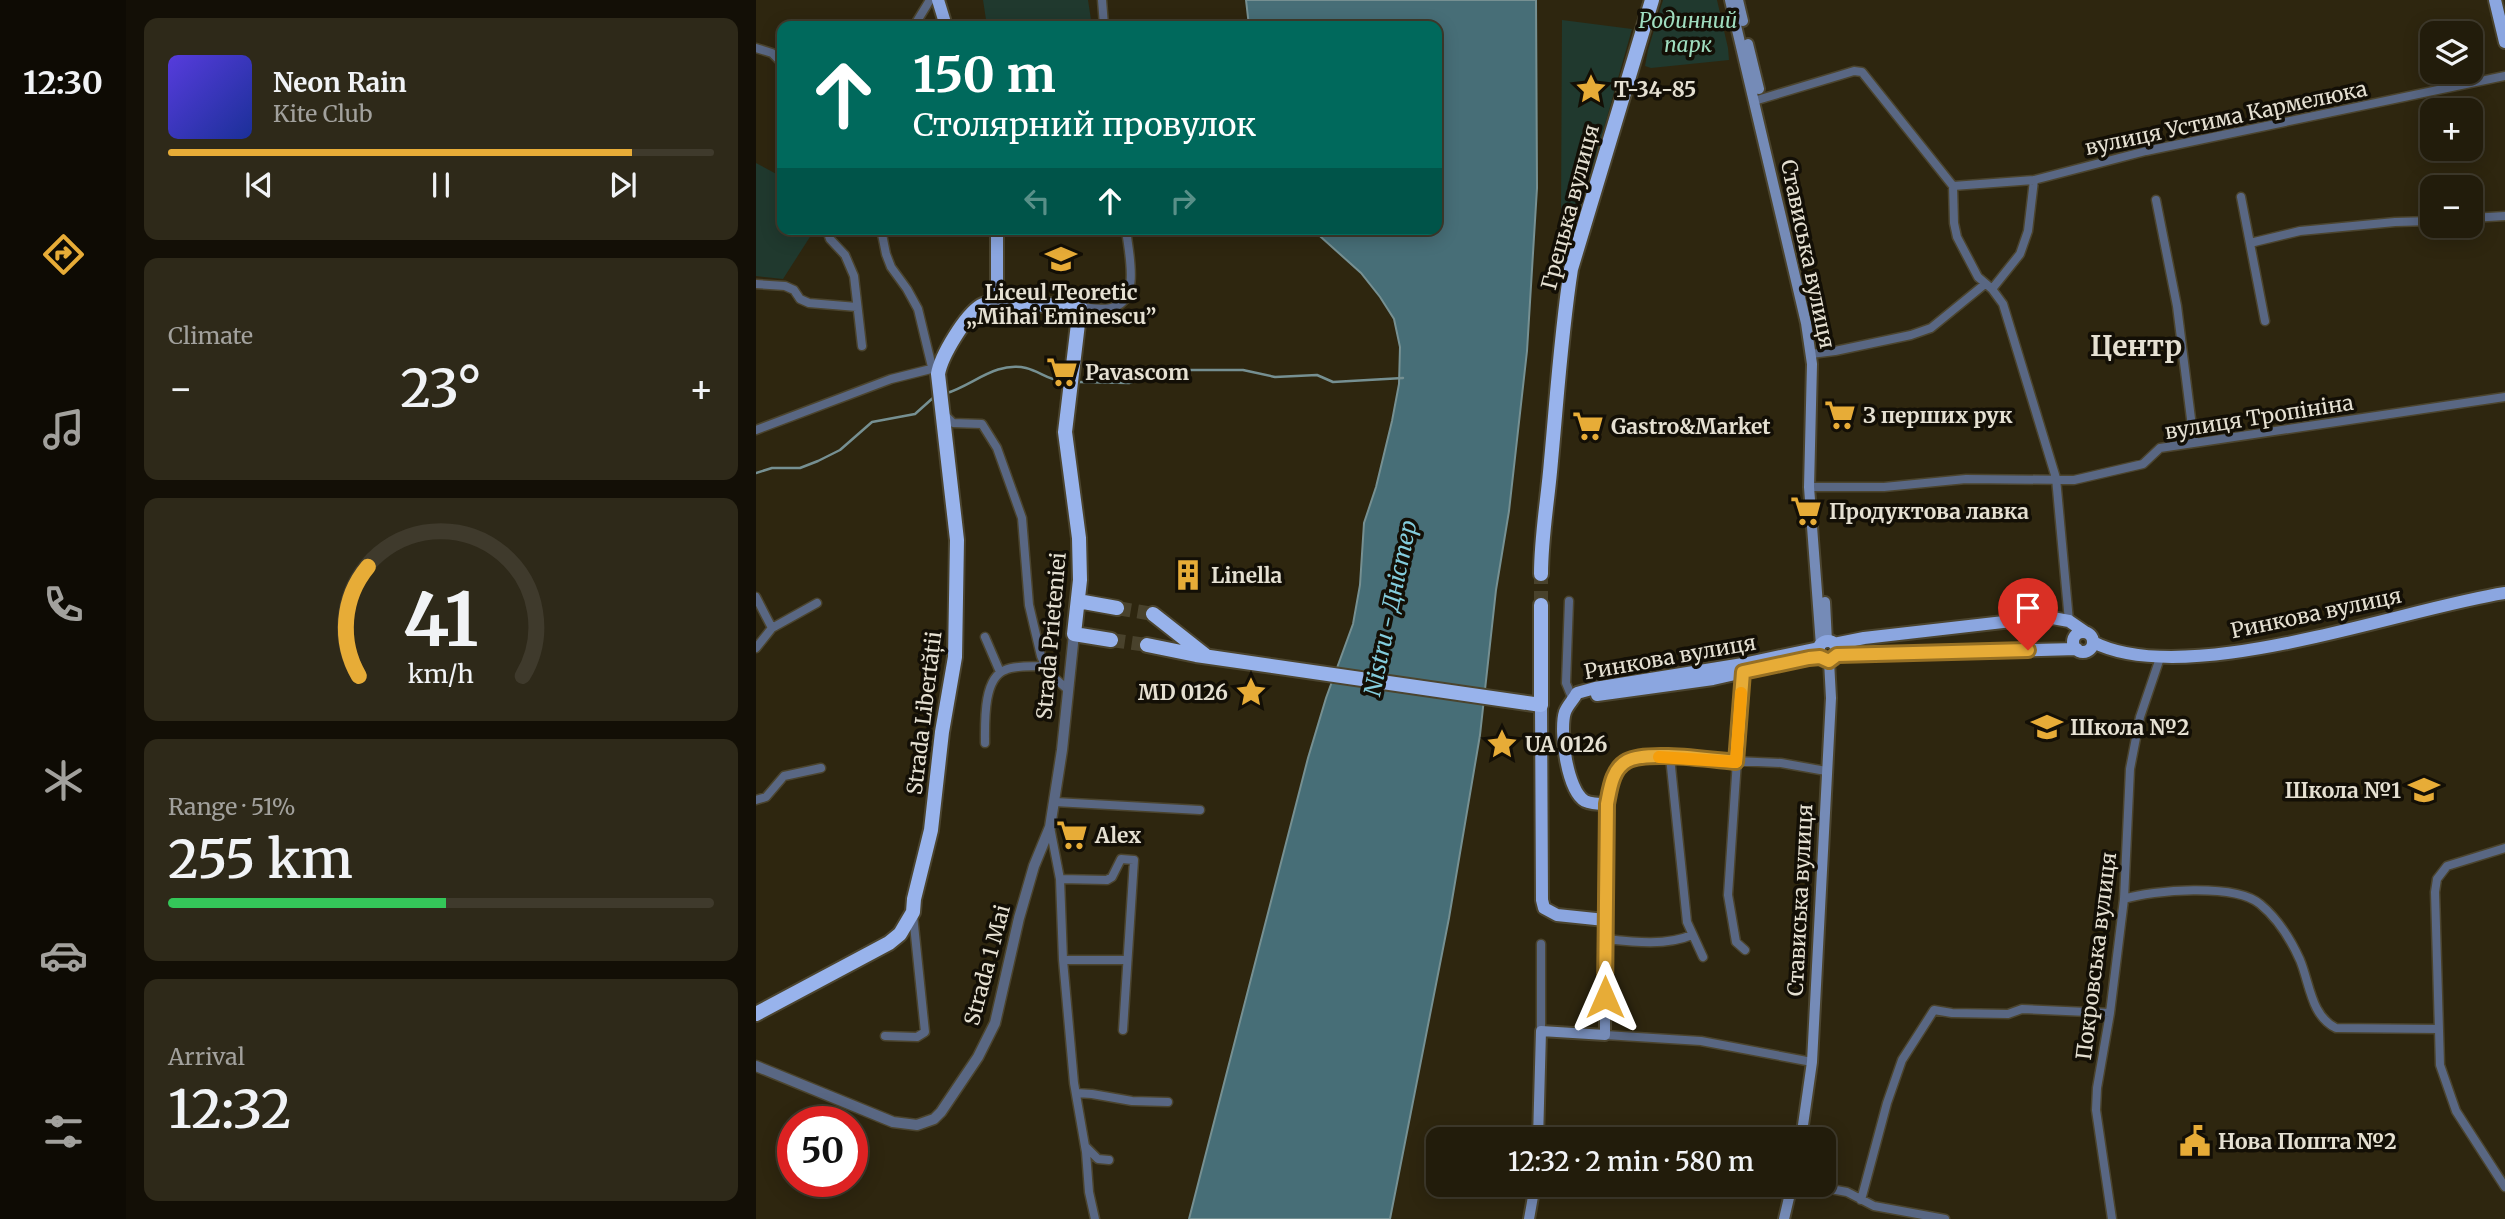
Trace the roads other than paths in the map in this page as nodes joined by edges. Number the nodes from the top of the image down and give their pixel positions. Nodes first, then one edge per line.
1 (930, 0) edge
2 (938, 0) edge
3 (1102, 0) edge
4 (1652, 0) edge
5 (1730, 0) edge
6 (1738, 0) edge
7 (2495, 0) edge
8 (917, 21) edge
9 (944, 21) edge
10 (1104, 21) edge
11 (2505, 42) edge
12 (756, 48) edge
13 (777, 58) edge
14 (2505, 76) edge
15 (1757, 100) junction
16 (2034, 180) junction
17 (1953, 186) junction
18 (2241, 197) dead end
19 (2156, 200) dead end
20 (2505, 215) edge
21 (2483, 217) edge
22 (2420, 221) edge
23 (829, 235) edge
24 (882, 235) edge
25 (997, 235) edge
26 (1127, 235) edge
27 (2250, 243) junction
28 (756, 284) edge
29 (1988, 286) junction
30 (998, 302) junction
31 (857, 307) junction
32 (1080, 307) junction
33 (2265, 321) dead end
34 (862, 346) dead end
35 (1814, 354) junction
36 (936, 367) junction
37 (2505, 397) edge
38 (941, 410) junction
39 (756, 430) edge
40 (2194, 443) junction
41 (2056, 478) junction
42 (1814, 487) junction
43 (1541, 574) tunnel mouth
44 (2505, 593) edge
45 (756, 597) edge
46 (1078, 601) junction
47 (1569, 601) dead end
48 (817, 603) dead end
49 (1541, 605) tunnel mouth
50 (1117, 608) tunnel mouth
51 (1153, 614) tunnel mouth
52 (2069, 621) junction
53 (772, 628) junction
54 (1074, 634) junction
55 (985, 637) dead end
56 (2089, 637) junction
57 (1111, 640) tunnel mouth
58 (1147, 645) tunnel mouth
59 (756, 648) edge
60 (1827, 650) junction
61 (1206, 655) junction
62 (2160, 658) junction
63 (1044, 666) junction
64 (1743, 668) junction
65 (1000, 672) junction
66 (1067, 689) junction
67 (1573, 701) junction
68 (1541, 705) junction
69 (985, 743) dead end
70 (1670, 757) junction
71 (1736, 762) junction
72 (821, 768) dead end
73 (1826, 771) junction
74 (756, 800) edge
75 (1055, 802) junction
76 (1607, 804) junction
77 (1200, 810) dead end
78 (1050, 827) junction
79 (2505, 848) edge
80 (1060, 879) junction
81 (2124, 899) junction
82 (913, 912) junction
83 (1605, 920) junction
84 (1692, 935) junction
85 (1605, 939) junction
86 (1541, 944) dead end
87 (1745, 950) dead end
88 (1703, 957) dead end
89 (1063, 960) junction
90 (1127, 960) junction
91 (2110, 1013) junction
92 (756, 1014) edge
93 (2438, 1029) junction
94 (1123, 1030) dead end
95 (1541, 1031) junction
96 (1605, 1035) junction
97 (885, 1036) dead end
98 (1812, 1062) junction
99 (756, 1066) edge
100 (1076, 1093) junction
101 (1095, 1094) junction
102 (1168, 1102) dead end
103 (1081, 1121) junction
104 (1538, 1127) edge
105 (1803, 1127) edge
106 (1084, 1141) junction
107 (1110, 1160) dead end
108 (2505, 1187) edge
109 (1836, 1190) edge
110 (1533, 1197) edge
111 (1789, 1197) edge
112 (1861, 1200) junction
113 (1095, 1219) edge
114 (1530, 1219) edge
115 (1784, 1219) edge
116 (1945, 1219) edge
117 (2112, 1219) edge

1 - 8 street
2 - 9 main road
3 - 10 street
4 - 43 highway, Грецька вулиця
5 - 15 main road, Стависька вулиця
6 - 15 main road, Стависька вулиця
7 - 11 main road
12 - 13 street
14 - 16 street, вулиця Устима Кармелюка
15 - 17 street
15 - 35 main road, Стависька вулиця
16 - 17 street, вулиця Устима Кармелюка
16 - 29 street
17 - 29 street
18 - 27 street
19 - 40 street
20 - 21 street
22 - 27 street
23 - 31 street
24 - 36 street
25 - 30 main road
26 - 32 street
27 - 33 street
28 - 31 street
29 - 35 street
29 - 41 street
30 - 32 highway
30 - 36 highway
31 - 34 street
32 - 46 highway, Strada Prieteniei
35 - 42 main road, Стависька вулиця
35 - 60 main road, Стависька вулиця
36 - 38 highway, Strada Libertății
36 - 39 street
37 - 40 street, вулиця Тропініна
38 - 63 street
38 - 82 highway, Strada Libertății
40 - 41 street, вулиця Тропініна
41 - 42 street, вулиця Тропініна
41 - 52 street
42 - 60 main road, Стависька вулиця
44 - 62 main road, Ринкова вулиця
45 - 53 street
46 - 50 highway
46 - 54 highway, Strada Prieteniei
47 - 67 street
48 - 53 street
49 - 68 highway
51 - 61 highway
52 - 56 main road, Ринкова вулиця
52 - 60 main road, Ринкова вулиця
53 - 59 street
54 - 57 highway
54 - 66 street, Strada Prieteniei
55 - 65 street
56 - 60 main road, Ринкова вулиця
56 - 62 main road, Ринкова вулиця
58 - 61 highway
60 - 64 main road, Ринкова вулиця
60 - 73 main road, Стависька вулиця
61 - 68 highway
62 - 81 street, Покровська вулиця
63 - 65 street
63 - 66 street
64 - 67 main road, Ринкова вулиця
64 - 71 street
65 - 69 street
66 - 75 street, Strada Prieteniei
67 - 76 main road
68 - 83 main road
70 - 71 street
70 - 76 street
70 - 84 street
71 - 73 street
71 - 87 street
72 - 74 street
73 - 98 main road, Стависька вулиця
75 - 77 street
75 - 78 street, Strada Prieteniei
76 - 83 main road
78 - 80 street, Strada Prieteniei
78 - 99 street, Strada 1 Mai
79 - 93 street
80 - 89 street, Strada Prieteniei
80 - 90 street
81 - 91 street, Покровська вулиця
81 - 93 street
82 - 92 highway, Strada Libertății
82 - 97 street
83 - 85 main road
84 - 85 street
84 - 88 street
85 - 96 main road
86 - 95 street
89 - 90 street
89 - 100 street, Strada Prieteniei
90 - 94 street
91 - 112 street
91 - 117 street, Покровська вулиця
93 - 108 street
95 - 96 main road
95 - 104 main road
96 - 98 street
98 - 105 main road, Стависька вулиця
100 - 101 street
100 - 103 street, Strada Prieteniei
101 - 102 street
101 - 103 street
103 - 106 street, Strada Prieteniei
106 - 107 street
106 - 113 street, Strada Prieteniei
109 - 112 street
110 - 114 main road
111 - 115 main road
112 - 116 street

